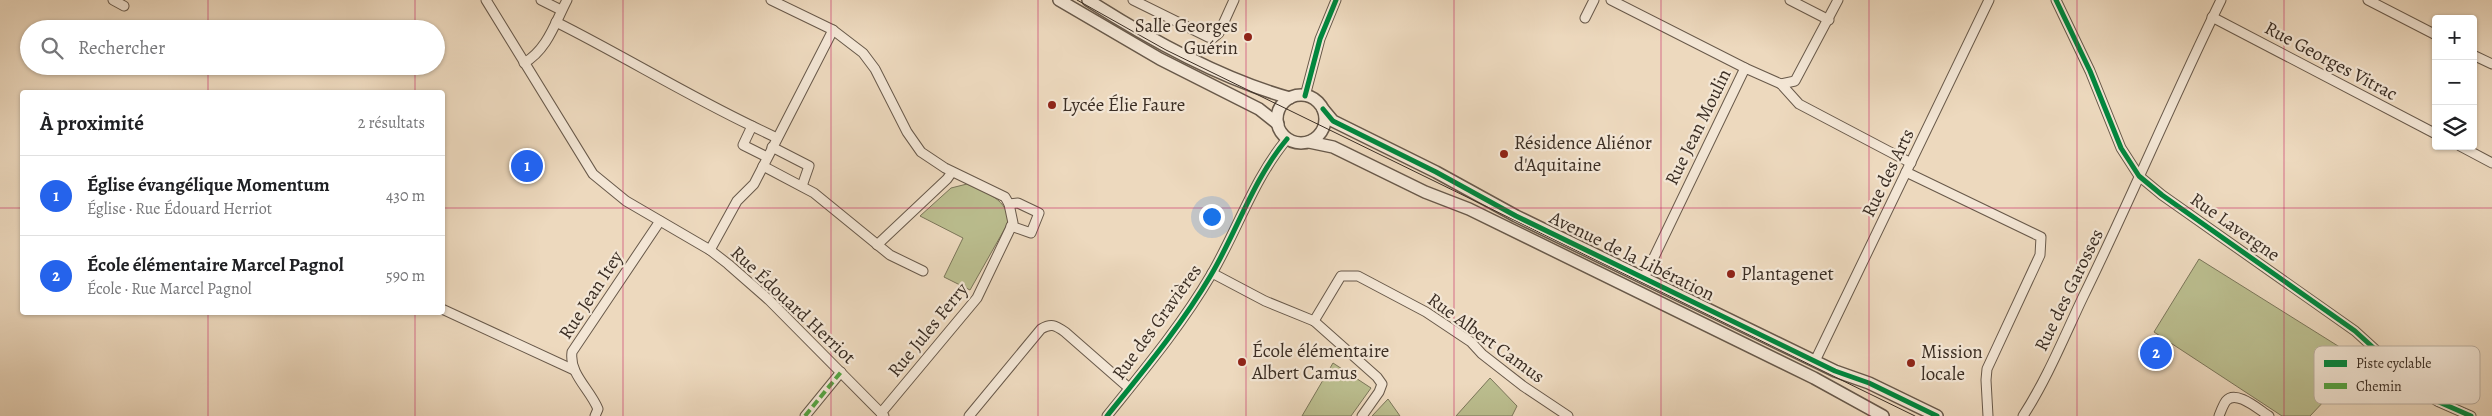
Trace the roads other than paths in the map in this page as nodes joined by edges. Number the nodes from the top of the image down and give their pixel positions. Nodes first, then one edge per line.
1 (113, 0) edge
2 (486, 0) edge
3 (540, 0) edge
4 (567, 0) edge
5 (771, 0) edge
6 (1059, 0) edge
7 (1088, 0) edge
8 (1133, 0) edge
9 (1234, 0) edge
10 (1336, 0) edge
11 (1594, 0) edge
12 (1611, 0) edge
13 (1790, 0) edge
14 (1838, 0) edge
15 (1989, 0) edge
16 (2056, 0) edge
17 (2221, 0) edge
18 (2368, 0) edge
19 (124, 6) dead end
20 (561, 10) junction
21 (2212, 17) junction
22 (1585, 18) dead end
23 (1829, 20) junction
24 (556, 22) junction
25 (833, 30) junction
26 (2432, 33) edge
27 (2477, 57) edge
28 (524, 64) junction
29 (2492, 64) edge
30 (1745, 68) junction
31 (1781, 84) junction
32 (1305, 96) junction
33 (1290, 98) junction
34 (1323, 109) junction
35 (1278, 124) junction
36 (752, 126) junction
37 (2432, 132) edge
38 (777, 138) junction
39 (1288, 139) junction
40 (1309, 142) junction
41 (772, 147) junction
42 (2468, 150) edge
43 (765, 161) junction
44 (1911, 163) junction
45 (2492, 163) edge
46 (952, 172) junction
47 (1906, 172) junction
48 (2139, 176) junction
49 (802, 186) junction
50 (1009, 204) junction
51 (660, 221) junction
52 (1011, 226) junction
53 (877, 245) junction
54 (710, 250) junction
55 (922, 271) dead end
56 (1212, 273) junction
57 (1644, 278) junction
58 (445, 310) edge
59 (1314, 320) junction
60 (2371, 346) edge
61 (1815, 361) junction
62 (574, 370) junction
63 (841, 372) junction
64 (1129, 388) junction
65 (2444, 404) edge
66 (882, 415) edge
67 (1877, 415) edge
68 (595, 416) edge
69 (805, 416) edge
70 (969, 416) edge
71 (1107, 416) edge
72 (1362, 416) edge
73 (1568, 416) edge
74 (1937, 416) edge
75 (1988, 416) edge
76 (2023, 416) edge
77 (2219, 416) edge
78 (2268, 416) edge
79 (2471, 416) edge

1 - 19 street
2 - 28 street, Rue Édouard Herriot
3 - 20 street
4 - 20 street
5 - 25 street
6 - 35 street
7 - 33 street
8 - 9 street
10 - 32 street
11 - 22 street
12 - 30 street
13 - 23 street
14 - 23 street
15 - 44 street, Rue des Arts
16 - 48 street, Rue Lavergne
17 - 21 street, Rue des Garosses
18 - 26 street
20 - 24 street
21 - 37 street, Rue Georges Vitrac
21 - 48 street, Rue des Garosses
23 - 31 street
24 - 28 street
24 - 36 street
25 - 38 street
25 - 46 street
27 - 29 street
28 - 51 street, Rue Édouard Herriot
30 - 31 street, Rue Jean Moulin
30 - 57 street, Rue Jean Moulin
31 - 44 street
32 - 33 street
32 - 34 street
33 - 35 street
34 - 40 street
34 - 57 street, Avenue de la Libération
35 - 39 street
36 - 38 street
36 - 43 street
38 - 41 street
39 - 40 street
39 - 56 street, Rue des Gravières
40 - 67 street, Avenue de la Libération
41 - 43 street
41 - 49 street
42 - 45 street
43 - 49 street
43 - 54 street
44 - 47 street, Rue des Arts
46 - 50 street
46 - 53 street
47 - 61 street, Rue des Arts
47 - 75 street
48 - 60 street, Rue Lavergne
48 - 76 street, Rue des Garosses
49 - 53 street
50 - 52 street
50 - 52 street
51 - 54 street, Rue Édouard Herriot
51 - 62 street, Rue Jean Itey
52 - 66 street, Rue Jules Ferry
53 - 55 street
54 - 63 street, Rue Édouard Herriot
56 - 59 street
56 - 64 street, Rue des Gravières
57 - 61 street, Avenue de la Libération
58 - 62 street
59 - 72 street
59 - 73 street, Rue Albert Camus
61 - 74 street, Avenue de la Libération
62 - 68 street, Rue Jean Itey
63 - 66 street, Rue Édouard Herriot
63 - 69 street
64 - 70 street
64 - 71 street, Rue des Gravières
65 - 79 street, Rue Lavergne
77 - 78 street

